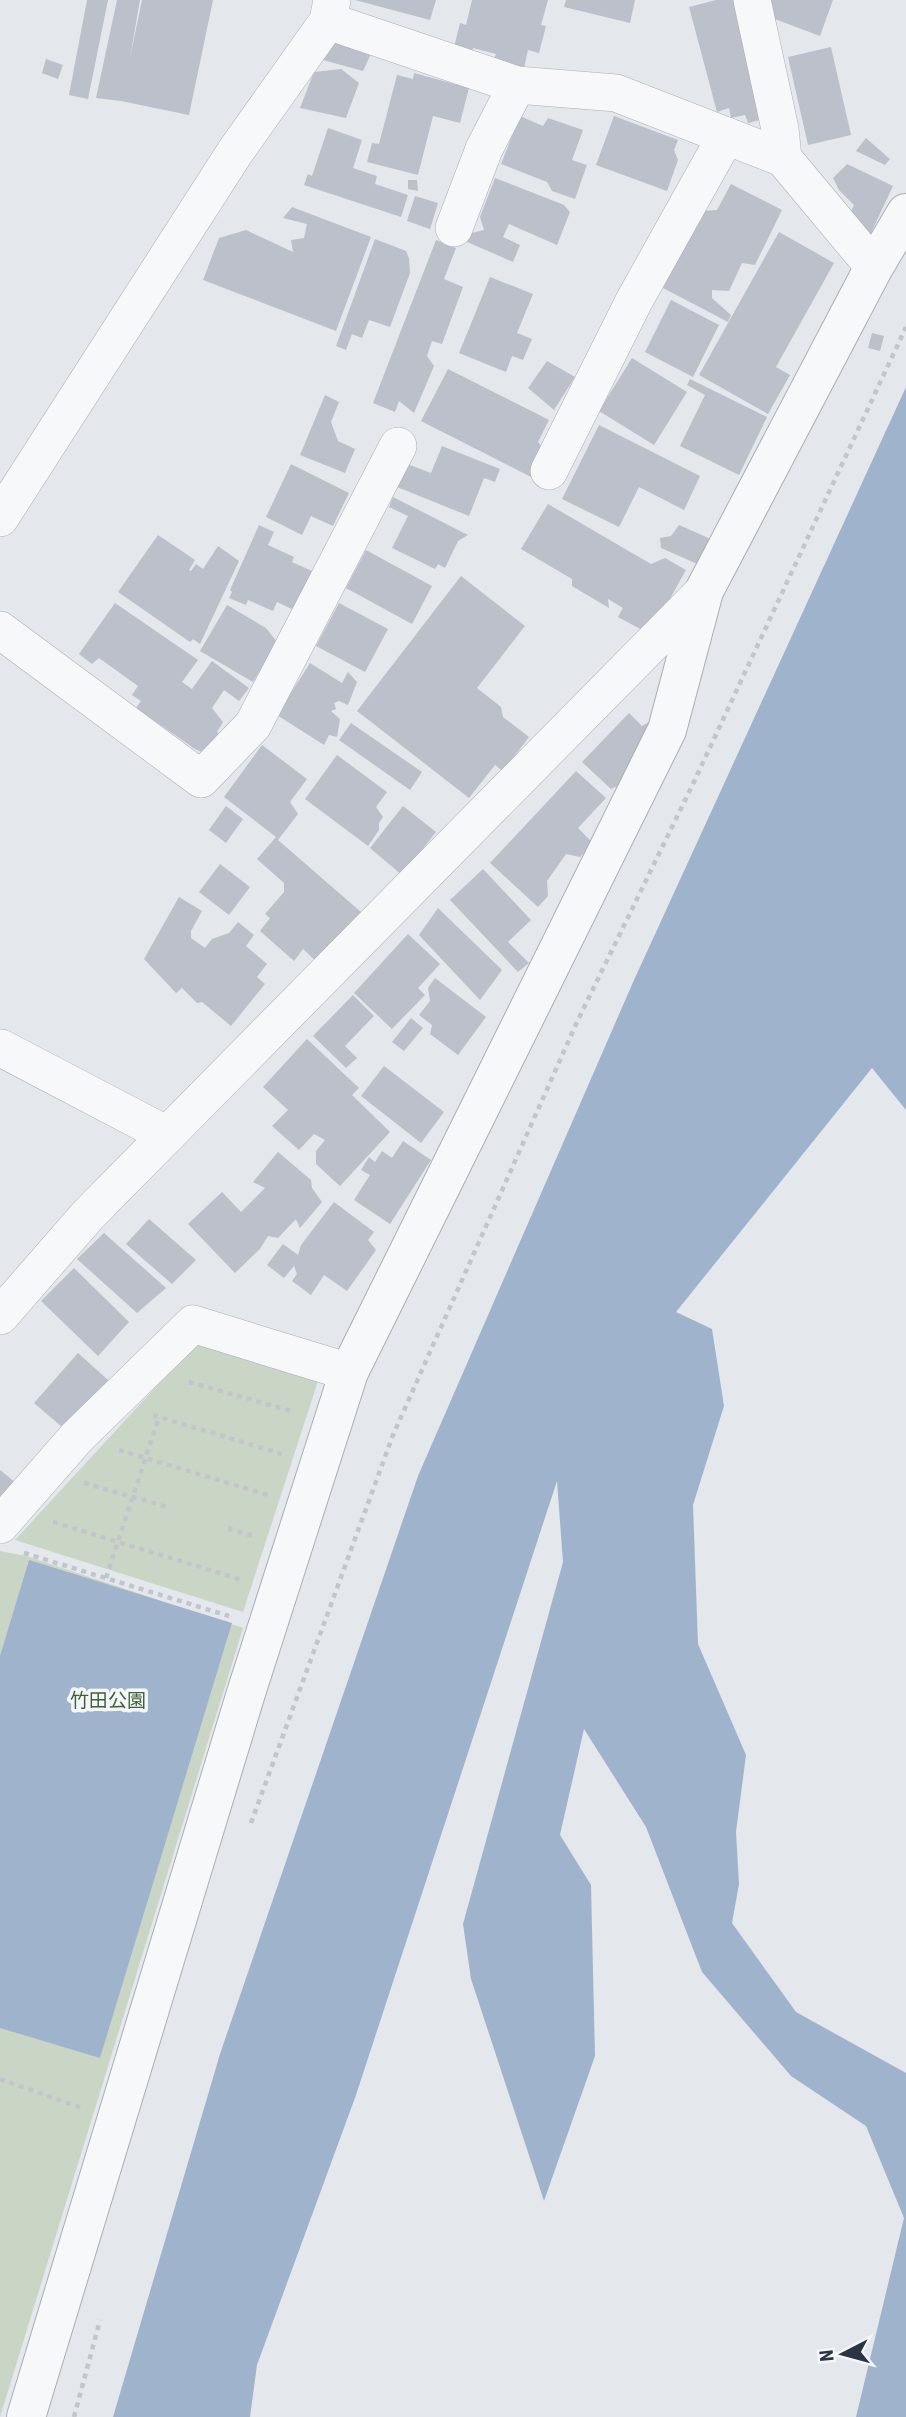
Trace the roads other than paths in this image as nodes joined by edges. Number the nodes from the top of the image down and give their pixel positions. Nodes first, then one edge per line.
1 (752, 0) edge
2 (330, 10) edge
3 (517, 85) junction
4 (726, 136) junction
5 (783, 158) junction
6 (906, 213) edge
7 (454, 228) dead end
8 (874, 267) junction
9 (398, 446) dead end
10 (549, 471) dead end
11 (0, 518) edge
12 (704, 591) junction
13 (0, 630) edge
14 (1, 1048) edge
15 (167, 1135) junction
16 (0, 1316) edge
17 (349, 1372) junction
18 (9, 1528) edge
19 (26, 2417) edge

1 - 5 street
2 - 3 street
2 - 11 street
3 - 4 street
3 - 7 street
4 - 5 street
4 - 10 street
5 - 8 street
6 - 8 street
8 - 12 street
9 - 13 street
12 - 15 street
12 - 17 street
14 - 15 street
15 - 16 street
17 - 18 street
17 - 19 street

